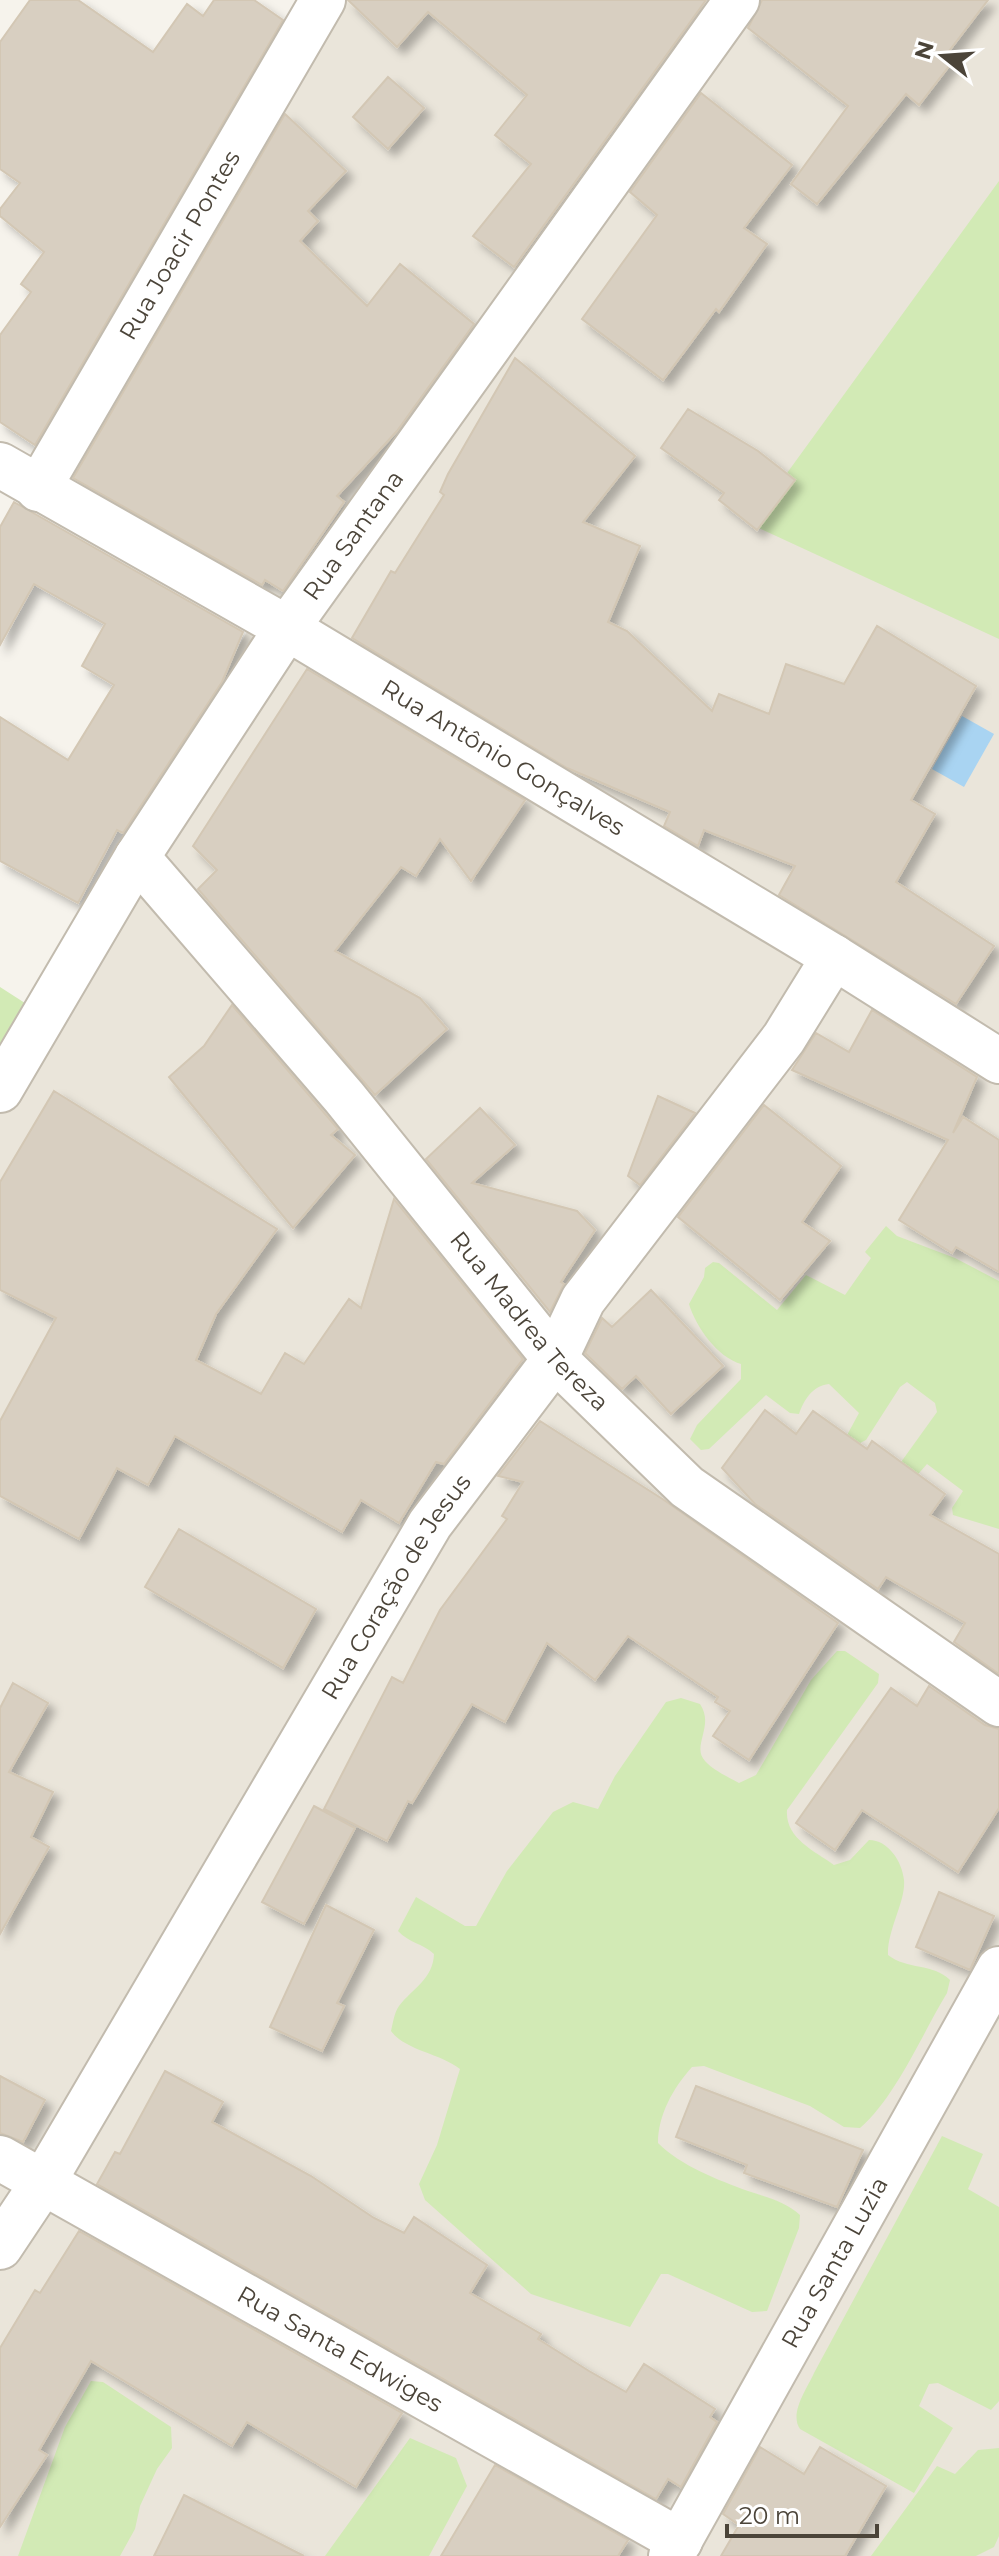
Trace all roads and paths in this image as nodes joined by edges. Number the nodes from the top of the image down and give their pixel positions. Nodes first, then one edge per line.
1 (323, 0) edge
2 (737, 0) edge
3 (0, 465) edge
4 (38, 489) junction
5 (287, 628) junction
6 (137, 857) junction
7 (834, 957) junction
8 (999, 1061) edge
9 (0, 1090) edge
10 (555, 1359) junction
11 (999, 1704) edge
12 (999, 1969) edge
13 (0, 2158) edge
14 (42, 2184) junction
15 (0, 2247) edge
16 (676, 2548) edge

1 - 4 street, Rua Joacir Pontes
2 - 5 street, Rua Santana
3 - 4 street, Rua Antônio Gonçalves
4 - 5 street, Rua Antônio Gonçalves
5 - 6 street, Rua Santana
5 - 7 street, Rua Antônio Gonçalves
6 - 9 street, Rua Santana
6 - 10 street, Rua Madrea Tereza
7 - 8 street, Rua Antônio Gonçalves
7 - 10 street, Rua Coração de Jesus
10 - 11 street, Rua Madrea Tereza
10 - 14 street, Rua Coração de Jesus
12 - 16 street, Rua Santa Luzia
13 - 14 street, Rua Santa Edwiges
14 - 15 street, Rua Coração de Jesus
14 - 16 street, Rua Santa Edwiges

